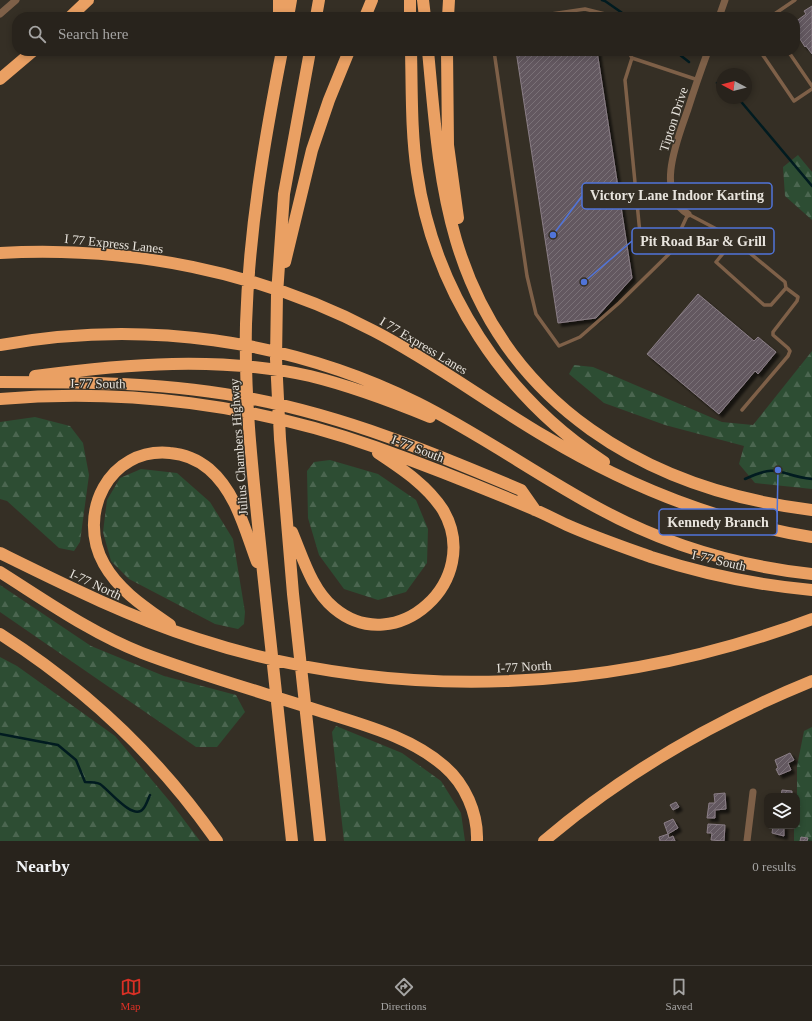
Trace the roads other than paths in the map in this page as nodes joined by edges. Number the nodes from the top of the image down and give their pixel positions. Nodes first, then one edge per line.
1 (16, 0) edge
2 (88, 0) edge
3 (279, 0) edge
4 (291, 0) edge
5 (320, 0) edge
6 (372, 0) edge
7 (410, 0) edge
8 (423, 0) edge
9 (449, 0) edge
10 (725, 0) edge
11 (795, 0) edge
12 (75, 12) edge
13 (279, 12) edge
14 (289, 12) edge
15 (317, 12) edge
16 (367, 12) edge
17 (410, 12) edge
18 (424, 12) edge
19 (448, 12) edge
20 (565, 12) edge
21 (597, 12) edge
22 (721, 12) edge
23 (777, 12) edge
24 (0, 14) edge
25 (27, 56) edge
26 (280, 56) edge
27 (309, 56) edge
28 (347, 56) edge
29 (411, 56) edge
30 (429, 56) edge
31 (447, 56) edge
32 (495, 56) edge
33 (706, 56) edge
34 (763, 56) edge
35 (791, 56) edge
36 (632, 58) joint
37 (0, 79) edge
38 (698, 80) junction
39 (812, 87) edge
40 (688, 214) junction
41 (734, 240) junction
42 (674, 244) junction
43 (0, 253) edge
44 (469, 276) junction
45 (786, 288) junction
46 (277, 294) junction
47 (0, 345) edge
48 (0, 381) edge
49 (0, 399) edge
50 (742, 410) dead end
51 (481, 438) junction
52 (363, 443) junction
53 (660, 495) junction
54 (535, 510) junction
55 (812, 510) edge
56 (288, 520) junction
57 (812, 537) edge
58 (0, 553) edge
59 (0, 572) edge
60 (812, 574) edge
61 (264, 579) junction
62 (807, 590) edge
63 (812, 619) edge
64 (0, 634) edge
65 (183, 634) junction
66 (812, 681) edge
67 (753, 792) dead end
68 (217, 841) edge
69 (292, 841) edge
70 (320, 841) edge
71 (478, 841) edge
72 (544, 841) edge
73 (747, 841) edge

1 - 24 street
2 - 12 highway
3 - 13 highway
4 - 14 highway
5 - 15 highway
6 - 16 highway
7 - 17 highway
8 - 18 highway
9 - 19 highway
10 - 22 street
11 - 23 lane
20 - 21 lane
25 - 37 highway
26 - 61 highway, Julius Chambers Highway
27 - 46 highway
28 - 46 highway
29 - 53 highway
30 - 44 highway
31 - 44 highway
32 - 42 lane
33 - 38 street, Tipton Drive
34 - 39 lane
35 - 39 lane
36 - 38 lane
36 - 42 lane
38 - 40 street, Tipton Drive
40 - 41 lane
40 - 42 lane
41 - 45 lane
41 - 45 lane
43 - 53 highway, I 77 Express Lanes
44 - 55 highway
45 - 50 lane
46 - 56 highway
47 - 51 highway
48 - 51 highway
48 - 54 highway
49 - 52 highway, I-77 South
51 - 60 highway
52 - 54 highway, I-77 South
52 - 56 highway
53 - 57 highway, I 77 Express Lanes
54 - 62 highway, I-77 South
56 - 70 highway
58 - 65 highway, I-77 North
59 - 71 highway
61 - 65 highway
61 - 69 highway, Julius Chambers Highway
63 - 65 highway, I-77 North
64 - 68 highway
66 - 72 highway
67 - 73 street

